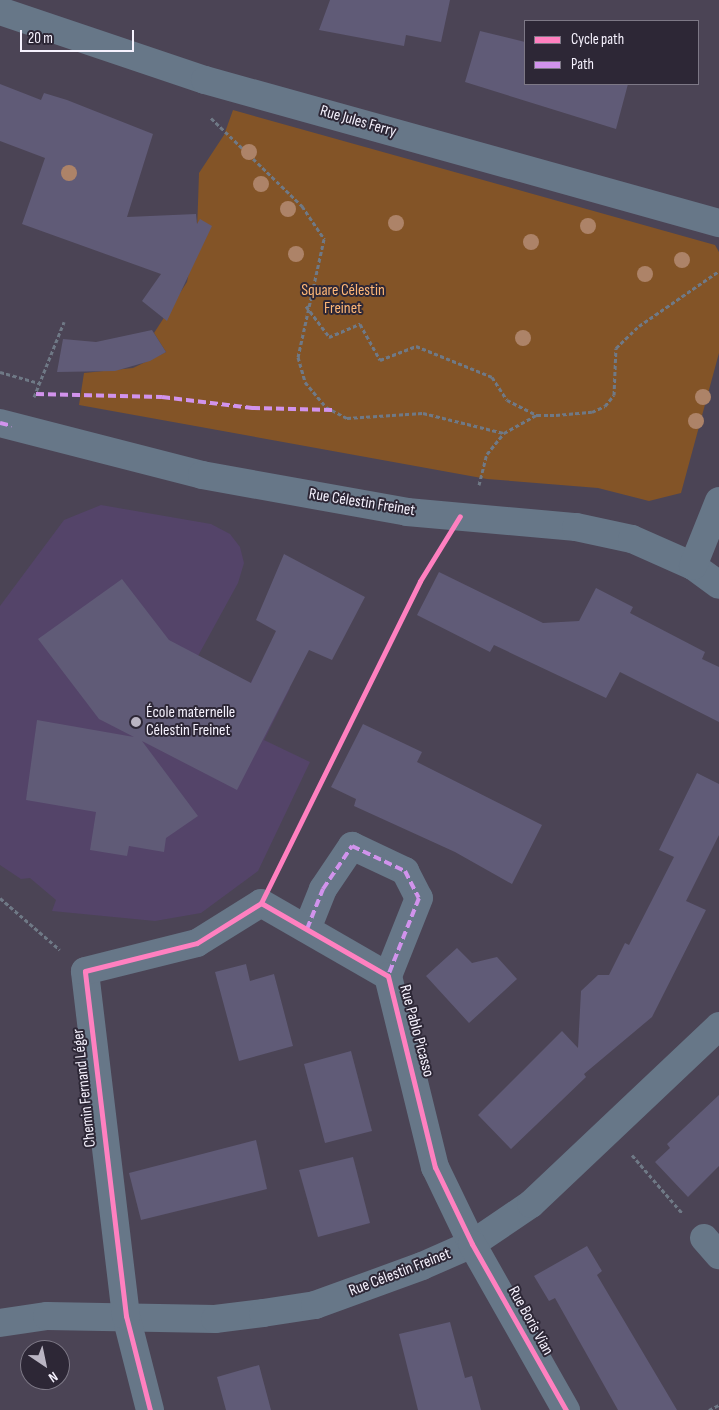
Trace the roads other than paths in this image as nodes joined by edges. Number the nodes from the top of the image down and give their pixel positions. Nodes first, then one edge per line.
1 (0, 11) edge
2 (719, 223) edge
3 (6, 425) edge
4 (719, 501) edge
5 (693, 566) junction
6 (719, 585) edge
7 (307, 929) junction
8 (85, 971) joint
9 (388, 976) junction
10 (719, 1026) edge
11 (472, 1244) junction
12 (126, 1316) junction
13 (0, 1323) edge
14 (150, 1410) edge
15 (566, 1410) edge

1 - 2 street, Rue Jules Ferry
3 - 5 street, Rue Célestin Freinet
4 - 5 street
5 - 6 street, Rue Célestin Freinet
7 - 8 street, Rue Pablo Picasso
7 - 9 street, Rue Pablo Picasso
7 - 9 street
8 - 12 street, Chemin Fernand Léger
9 - 11 street, Rue Pablo Picasso
10 - 11 street, Rue Célestin Freinet
11 - 12 street, Rue Célestin Freinet
11 - 15 street, Rue Boris Vian
12 - 13 street, Rue Célestin Freinet
12 - 14 street, Chemin Fernand Léger

